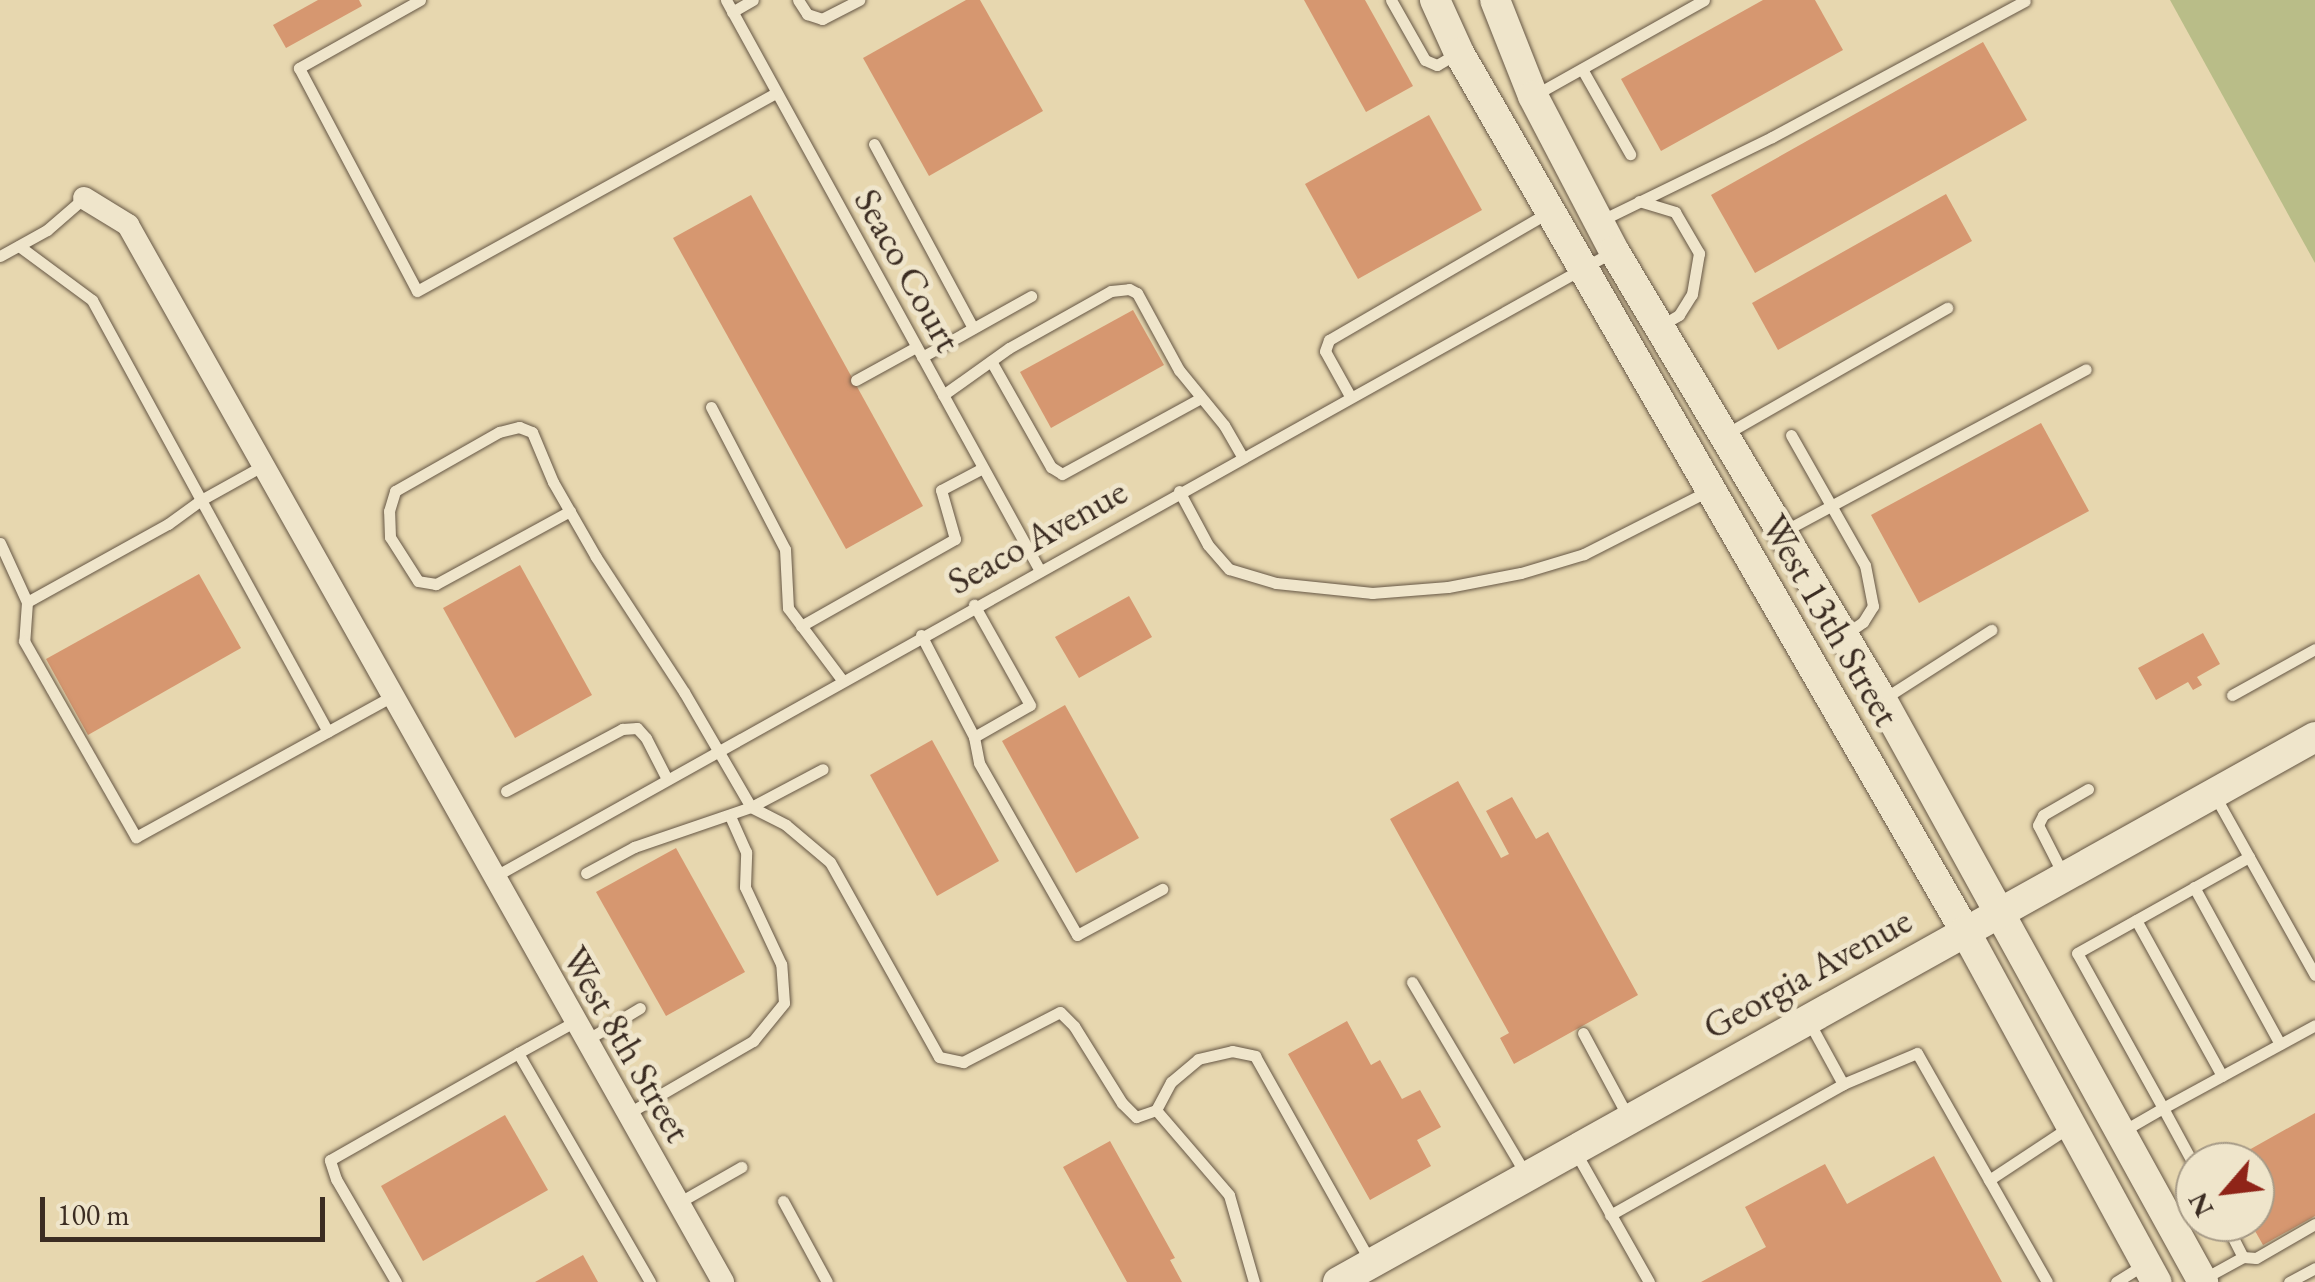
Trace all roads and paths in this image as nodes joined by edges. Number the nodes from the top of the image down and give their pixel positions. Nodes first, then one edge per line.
1 (420, 0) edge
2 (753, 0) edge
3 (798, 0) edge
4 (858, 0) edge
5 (1393, 0) edge
6 (1435, 0) edge
7 (1495, 0) edge
8 (1704, 0) edge
9 (2025, 1) edge
10 (729, 6) edge
11 (1459, 53) junction
12 (1582, 68) junction
13 (776, 92) junction
14 (1533, 96) junction
15 (874, 144) dead end
16 (1630, 154) dead end
17 (84, 198) joint
18 (1639, 201) junction
19 (1549, 211) junction
20 (1598, 222) junction
21 (18, 246) junction
22 (1614, 251) junction
23 (0, 256) edge
24 (1582, 268) junction
25 (1030, 296) dead end
26 (1947, 308) dead end
27 (1659, 326) junction
28 (973, 328) junction
29 (919, 352) junction
30 (991, 361) junction
31 (2086, 369) dead end
32 (856, 380) dead end
33 (943, 395) junction
34 (1350, 396) junction
35 (1201, 398) junction
36 (710, 407) dead end
37 (1724, 435) junction
38 (1792, 435) dead end
39 (1242, 456) junction
40 (262, 466) junction
41 (983, 468) junction
42 (1710, 490) junction
43 (1180, 491) junction
44 (200, 500) junction
45 (1832, 506) junction
46 (570, 511) junction
47 (1782, 532) junction
48 (0, 544) edge
49 (1039, 569) junction
50 (27, 602) junction
51 (974, 605) junction
52 (801, 626) junction
53 (1990, 630) dead end
54 (1843, 635) junction
55 (920, 636) junction
56 (2315, 649) edge
57 (842, 680) junction
58 (2232, 696) dead end
59 (391, 697) junction
60 (1882, 700) junction
61 (328, 732) junction
62 (974, 737) junction
63 (2315, 737) edge
64 (719, 750) junction
65 (823, 768) dead end
66 (667, 779) junction
67 (506, 790) dead end
68 (2088, 790) dead end
69 (2214, 793) junction
70 (750, 808) junction
71 (730, 816) junction
72 (2249, 857) junction
73 (586, 873) dead end
74 (2064, 876) junction
75 (492, 878) junction
76 (1162, 888) dead end
77 (2194, 888) junction
78 (1997, 913) junction
79 (2136, 920) junction
80 (1965, 931) junction
81 (2315, 975) edge
82 (1412, 982) dead end
83 (640, 1008) dead end
84 (1808, 1019) junction
85 (2315, 1024) edge
86 (580, 1032) junction
87 (1583, 1033) dead end
88 (2280, 1044) junction
89 (518, 1054) junction
90 (2222, 1076) junction
91 (1843, 1084) junction
92 (2163, 1108) junction
93 (1156, 1110) junction
94 (627, 1114) junction
95 (1628, 1118) junction
96 (2071, 1126) junction
97 (2120, 1133) junction
98 (2181, 1142) edge
99 (1574, 1150) junction
100 (741, 1167) dead end
101 (1528, 1177) junction
102 (1989, 1180) junction
103 (783, 1202) dead end
104 (678, 1203) junction
105 (1610, 1215) junction
106 (2315, 1224) edge
107 (2236, 1242) edge
108 (2244, 1256) junction
109 (1371, 1264) junction
110 (2315, 1268) edge
111 (2151, 1273) edge
112 (2202, 1281) edge
113 (396, 1282) edge
114 (650, 1282) edge
115 (723, 1282) edge
116 (825, 1282) edge
117 (1254, 1282) edge
118 (1338, 1282) edge
119 (1649, 1282) edge
120 (2047, 1282) edge
121 (2116, 1282) edge
122 (2290, 1282) edge

1 - 13 lane
2 - 10 lane
3 - 4 lane
5 - 11 lane
6 - 11 main road, West 13th Street
7 - 14 main road, West 13th Street
8 - 12 lane
9 - 18 lane
10 - 13 lane, Seaco Court
11 - 19 main road, West 13th Street
12 - 14 lane
12 - 16 lane
13 - 29 lane, Seaco Court
14 - 20 main road, West 13th Street
15 - 28 lane
17 - 21 lane
17 - 40 street, West 8th Street
18 - 20 lane
18 - 27 lane
19 - 24 main road, West 13th Street
19 - 34 lane
20 - 22 main road, West 13th Street
21 - 23 lane
21 - 44 lane
22 - 24 lane, Seaco Avenue
22 - 27 main road, West 13th Street
24 - 34 lane, Seaco Avenue
24 - 42 main road, West 13th Street
25 - 28 lane
26 - 37 lane
27 - 37 main road, West 13th Street
28 - 29 lane
29 - 32 lane
29 - 33 lane, Seaco Court
30 - 33 lane
30 - 35 lane
30 - 35 lane
31 - 45 lane
33 - 41 lane, Seaco Court
34 - 39 lane, Seaco Avenue
35 - 39 lane
36 - 52 lane
37 - 47 main road, West 13th Street
38 - 45 lane
39 - 43 lane, Seaco Avenue
40 - 44 lane
40 - 59 street, West 8th Street
41 - 49 lane, Seaco Court
41 - 52 lane
42 - 43 lane
42 - 80 main road, West 13th Street
43 - 49 lane, Seaco Avenue
44 - 50 lane
44 - 61 lane
45 - 47 lane
45 - 54 lane
46 - 46 lane
46 - 64 lane
47 - 54 main road, West 13th Street
48 - 50 lane
49 - 51 lane, Seaco Avenue
50 - 61 lane
51 - 55 lane, Seaco Avenue
51 - 62 lane
52 - 57 lane
53 - 60 lane
54 - 60 main road, West 13th Street
55 - 57 lane, Seaco Avenue
55 - 62 lane
56 - 58 lane
57 - 64 lane, Seaco Avenue
59 - 61 lane
59 - 75 street, West 8th Street
60 - 78 main road, West 13th Street
62 - 76 lane
63 - 69 main road, Georgia Avenue
64 - 66 lane, Seaco Avenue
64 - 70 lane
65 - 70 lane
66 - 67 lane
66 - 75 lane, Seaco Avenue
68 - 74 lane
69 - 72 lane
69 - 74 main road, Georgia Avenue
70 - 71 lane
70 - 93 lane
71 - 73 lane
71 - 94 lane
72 - 77 lane
72 - 81 lane
74 - 78 main road, Georgia Avenue
75 - 86 street, West 8th Street
77 - 79 lane
77 - 88 lane
78 - 80 main road, Georgia Avenue
78 - 97 main road, West 13th Street
79 - 90 lane
79 - 92 lane
80 - 84 main road, Georgia Avenue
80 - 96 main road, West 13th Street
82 - 101 lane
83 - 86 lane
84 - 91 lane
84 - 95 main road, Georgia Avenue
85 - 88 lane
86 - 89 lane
86 - 94 street, West 8th Street
87 - 95 lane
88 - 90 lane
89 - 113 lane
89 - 114 lane
90 - 92 lane
91 - 102 lane
91 - 105 lane
92 - 97 lane
92 - 98 lane
93 - 109 lane
93 - 117 lane
94 - 104 street, West 8th Street
95 - 99 main road, Georgia Avenue
96 - 102 lane
96 - 111 main road, West 13th Street
97 - 112 main road, West 13th Street
99 - 101 main road, Georgia Avenue
99 - 105 lane
100 - 104 lane
101 - 109 main road, Georgia Avenue
102 - 120 lane
103 - 116 lane
104 - 115 street, West 8th Street
105 - 119 lane
106 - 108 lane
107 - 108 lane
108 - 112 lane
109 - 118 main road, Georgia Avenue
110 - 122 lane
111 - 121 lane

